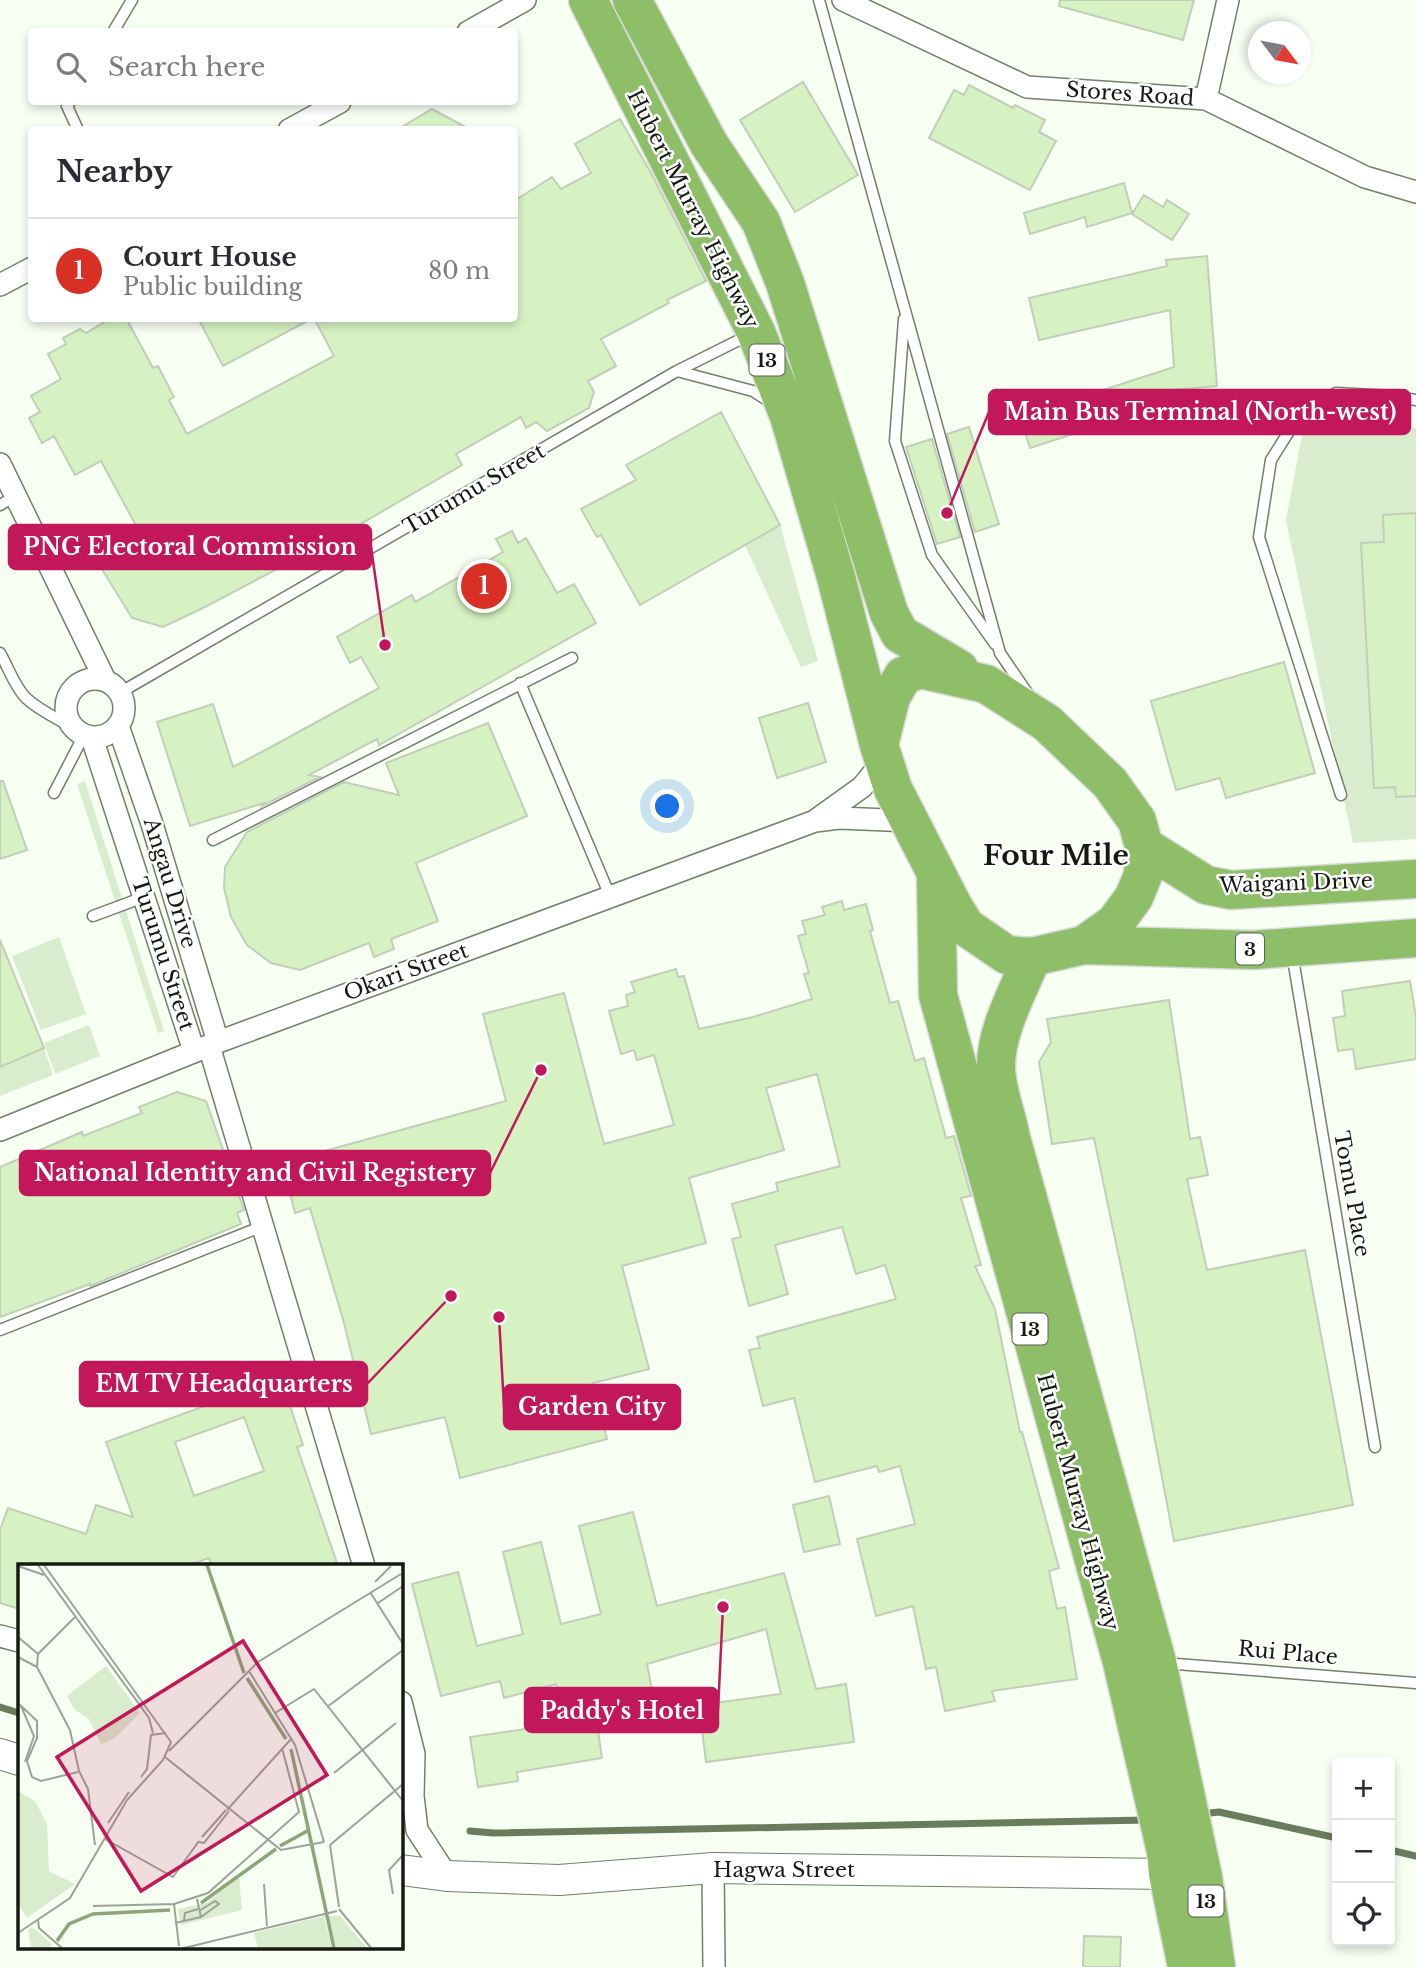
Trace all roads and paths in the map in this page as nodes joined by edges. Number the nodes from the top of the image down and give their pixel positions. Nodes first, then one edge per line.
1 (132, 0) edge
2 (525, 0) edge
3 (588, 0) edge
4 (632, 0) edge
5 (819, 0) edge
6 (843, 0) edge
7 (1228, 0) edge
8 (115, 28) edge
9 (475, 28) edge
10 (1206, 99) junction
11 (68, 105) edge
12 (335, 105) edge
13 (76, 126) edge
14 (296, 126) edge
15 (1416, 192) edge
16 (28, 270) edge
17 (0, 285) edge
18 (905, 309) junction
19 (756, 332) junction
20 (677, 372) junction
21 (1416, 400) edge
22 (789, 416) junction
23 (0, 464) edge
24 (8, 500) edge
25 (0, 653) edge
26 (572, 658) dead end
27 (993, 668) junction
28 (520, 683) junction
29 (113, 686) junction
30 (118, 726) junction
31 (82, 732) junction
32 (881, 753) junction
33 (54, 793) dead end
34 (1341, 795) dead end
35 (815, 821) junction
36 (911, 821) junction
37 (213, 840) dead end
38 (1144, 846) junction
39 (936, 876) junction
40 (1416, 879) edge
41 (610, 896) junction
42 (144, 897) junction
43 (93, 916) dead end
44 (1416, 938) edge
45 (1084, 945) junction
46 (1291, 947) junction
47 (1032, 957) junction
48 (207, 1046) junction
49 (0, 1130) edge
50 (263, 1226) junction
51 (0, 1330) edge
52 (1376, 1447) dead end
53 (363, 1564) edge
54 (0, 1636) edge
55 (18, 1641) edge
56 (1157, 1662) junction
57 (1416, 1683) edge
58 (402, 1710) edge
59 (407, 1752) edge
60 (0, 1754) edge
61 (18, 1760) edge
62 (1165, 1778) junction
63 (1176, 1853) junction
64 (713, 1868) junction
65 (402, 1870) edge
66 (447, 1876) junction
67 (714, 1967) edge
68 (1187, 1967) edge
69 (1216, 1967) edge

1 - 8 lane
2 - 9 street
3 - 19 highway, Hubert Murray Highway / 13
4 - 27 highway, Hubert Murray Highway / 13
5 - 18 lane
6 - 10 street, Stores Road
7 - 10 street
10 - 15 street, Stores Road
11 - 13 lane
12 - 14 street
16 - 17 street
18 - 27 lane
18 - 27 lane
19 - 20 lane, Turumu Street
19 - 22 highway, Hubert Murray Highway / 13
20 - 22 lane
20 - 29 lane, Turumu Street
21 - 34 lane
22 - 32 highway, Hubert Murray Highway / 13
23 - 24 street
24 - 29 street
25 - 31 lane
26 - 28 lane
27 - 32 highway, 13
27 - 38 highway, 13
28 - 37 lane
28 - 41 lane
29 - 30 street
29 - 31 street
30 - 31 street
30 - 48 street, Angau Drive
31 - 33 lane
31 - 42 street, Turumu Street
32 - 35 street, Okari Street
32 - 36 highway, 13
35 - 36 street, Okari Street
35 - 41 street, Okari Street
36 - 39 highway, 13
38 - 40 highway, Waigani Drive
38 - 45 highway, 13
39 - 47 highway, 13
39 - 62 highway, Hubert Murray Highway / 13
41 - 48 street, Okari Street
42 - 43 lane
42 - 48 street, Turumu Street
44 - 46 highway, 3
45 - 46 highway, 3
45 - 47 highway, 13
46 - 52 lane, Tomu Place
47 - 56 highway, Hubert Murray Highway / 13
48 - 49 street, Okari Street
48 - 50 street, Angau Drive
50 - 51 lane
50 - 53 street, Angau Drive
54 - 55 street
56 - 57 lane, Rui Place
56 - 62 highway, Hubert Murray Highway / 13
58 - 59 street
59 - 66 street
60 - 61 street
62 - 63 highway, Hubert Murray Highway / 13
63 - 64 street, Hagwa Street
63 - 68 highway, Hubert Murray Highway / 13
63 - 69 highway, Hubert Murray Highway / 13
64 - 66 street, Hagwa Street
64 - 67 street
65 - 66 street, Hagwa Street

